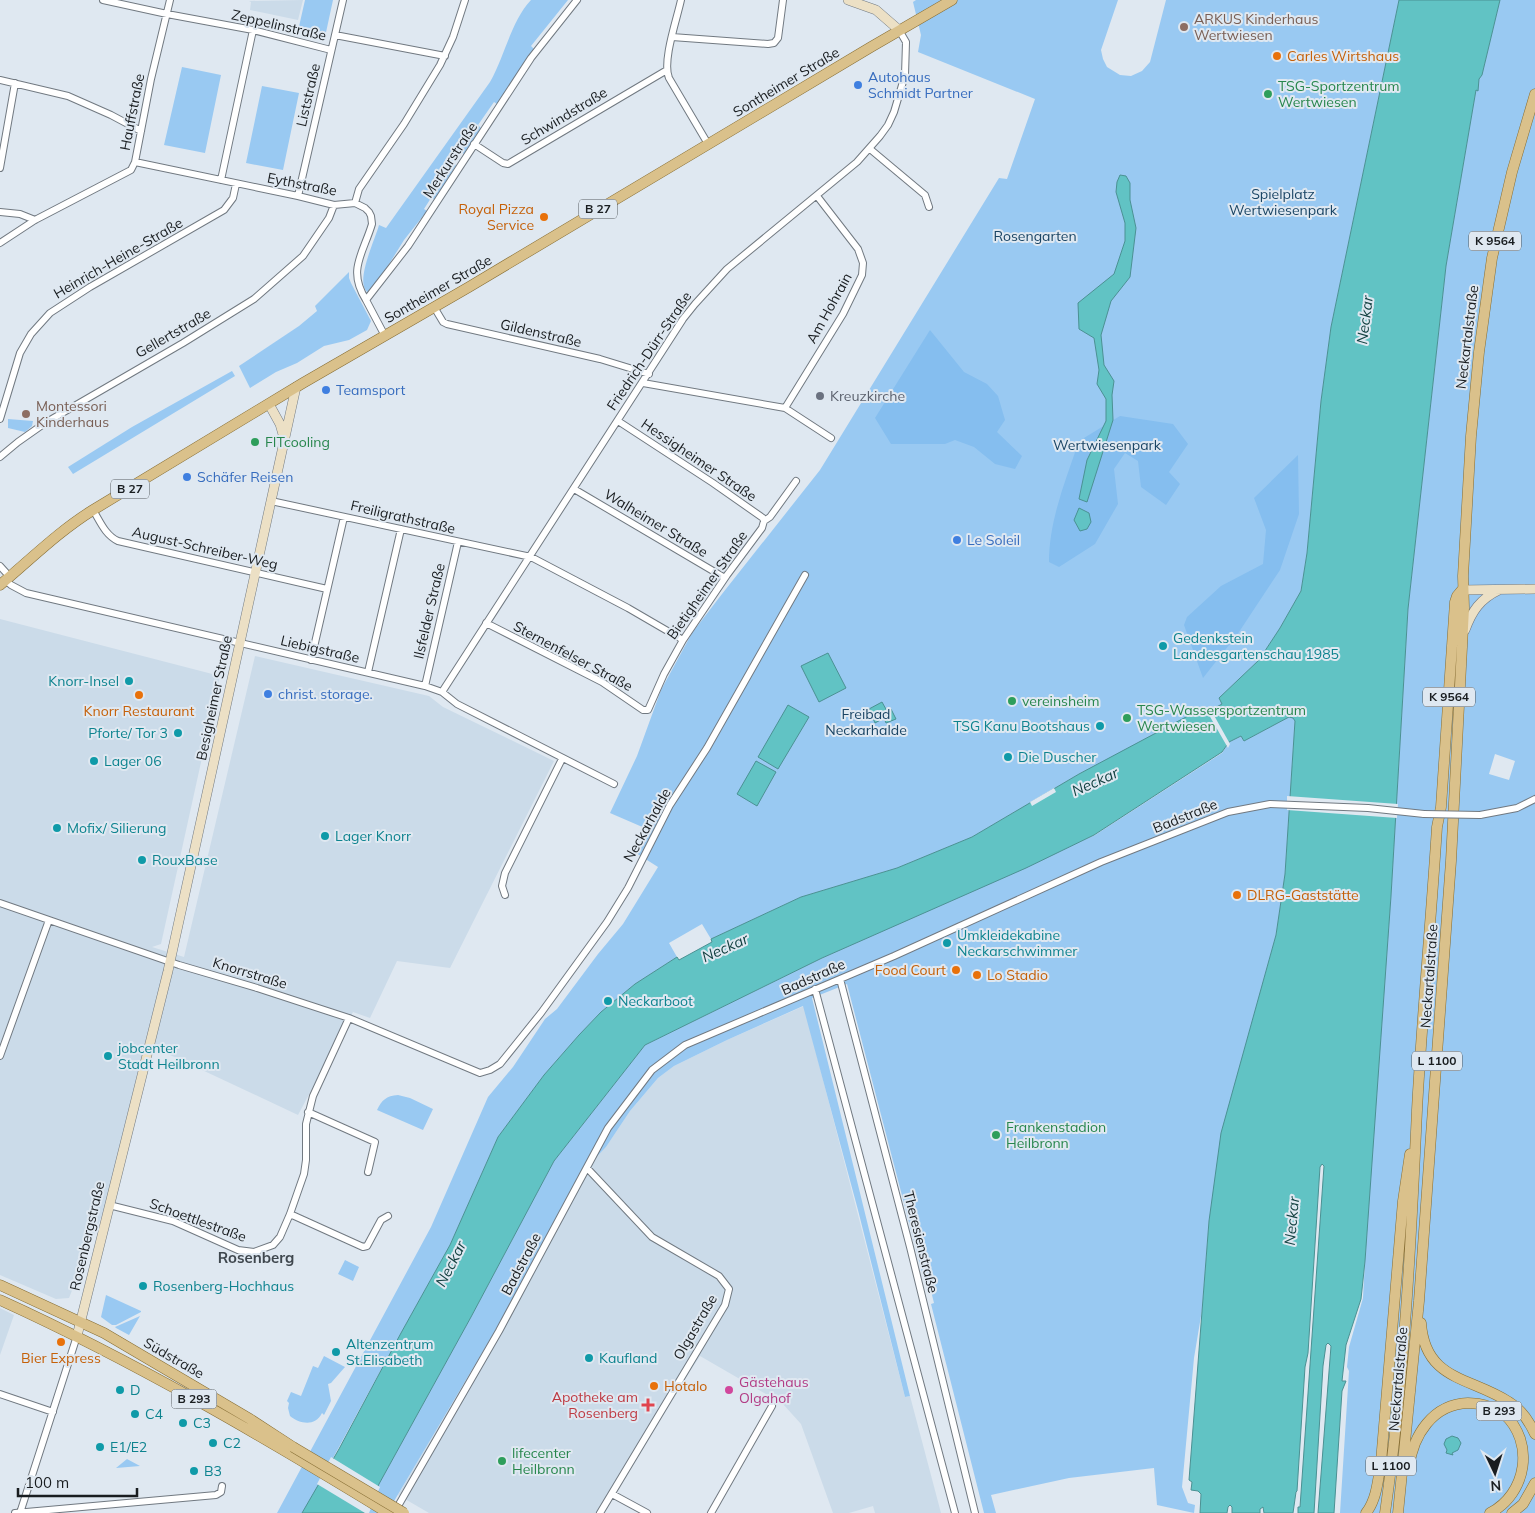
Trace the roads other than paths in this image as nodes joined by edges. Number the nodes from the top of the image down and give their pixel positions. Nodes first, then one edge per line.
1 (104, 0) edge
2 (170, 0) edge
3 (342, 0) edge
4 (465, 0) edge
5 (577, 0) edge
6 (681, 0) edge
7 (783, 0) edge
8 (848, 0) edge
9 (952, 0) edge
10 (167, 14) junction
11 (253, 30) junction
12 (899, 30) junction
13 (335, 35) junction
14 (672, 37) junction
15 (331, 50) junction
16 (445, 56) junction
17 (666, 70) junction
18 (0, 80) edge
19 (15, 83) junction
20 (1535, 94) edge
21 (141, 131) junction
22 (474, 144) junction
23 (708, 144) junction
24 (870, 149) junction
25 (135, 162) junction
26 (0, 168) edge
27 (221, 180) junction
28 (236, 184) junction
29 (298, 196) junction
30 (817, 196) junction
31 (355, 203) junction
32 (334, 205) junction
33 (929, 207) dead end
34 (0, 212) edge
35 (35, 220) junction
36 (0, 243) edge
37 (366, 300) junction
38 (434, 307) junction
39 (385, 336) junction
40 (649, 374) junction
41 (643, 383) junction
42 (296, 387) junction
43 (269, 404) junction
44 (785, 408) junction
45 (0, 419) edge
46 (618, 421) junction
47 (831, 438) dead end
48 (284, 440) junction
49 (0, 457) edge
50 (796, 481) dead end
51 (574, 489) junction
52 (271, 501) junction
53 (93, 510) junction
54 (344, 517) junction
55 (764, 521) junction
56 (401, 529) junction
57 (458, 542) junction
58 (530, 557) junction
59 (0, 566) edge
60 (256, 573) junction
61 (805, 575) dead end
62 (725, 578) junction
63 (5, 581) edge
64 (327, 589) junction
65 (1501, 589) junction
66 (1535, 589) edge
67 (1462, 590) junction
68 (486, 623) junction
69 (1462, 637) junction
70 (683, 640) junction
71 (240, 643) junction
72 (311, 660) junction
73 (368, 672) junction
74 (425, 686) junction
75 (442, 692) junction
76 (648, 710) joint
77 (562, 759) junction
78 (614, 784) dead end
79 (1535, 799) edge
80 (1455, 807) joint
81 (1437, 827) joint
82 (505, 895) dead end
83 (0, 903) edge
84 (48, 920) junction
85 (170, 962) junction
86 (840, 979) junction
87 (816, 989) junction
88 (349, 1018) junction
89 (0, 1056) edge
90 (490, 1070) joint
91 (1417, 1108) junction
92 (308, 1112) junction
93 (587, 1168) junction
94 (368, 1172) dead end
95 (109, 1205) junction
96 (290, 1214) junction
97 (388, 1216) dead end
98 (0, 1285) edge
99 (0, 1300) edge
100 (1419, 1301) junction
101 (81, 1323) junction
102 (77, 1336) junction
103 (0, 1394) edge
104 (772, 1406) dead end
105 (53, 1412) junction
106 (1535, 1434) edge
107 (291, 1450) junction
108 (1535, 1482) edge
109 (222, 1486) dead end
110 (612, 1494) junction
111 (1399, 1509) edge
112 (15, 1513) edge
113 (20, 1513) edge
114 (388, 1513) edge
115 (394, 1513) edge
116 (404, 1513) edge
117 (600, 1513) edge
118 (647, 1513) edge
119 (711, 1513) edge
120 (955, 1513) edge
121 (975, 1513) edge
122 (1366, 1513) edge
123 (1385, 1513) edge
124 (1490, 1513) edge
125 (1512, 1513) edge

1 - 10 street, Zeppelinstraße
2 - 10 street, Hauffstraße
3 - 13 street, Liststraße
4 - 16 street
5 - 22 street, Merkurstraße
6 - 14 street
7 - 14 street
8 - 12 street
9 - 12 main road, B 27
10 - 11 street, Zeppelinstraße
10 - 21 street, Hauffstraße
11 - 15 street, Zeppelinstraße
11 - 27 street
12 - 23 main road, Sontheimer Straße / B 27
12 - 24 street, Friedrich-Dürr-Straße
13 - 15 street, Liststraße
13 - 16 street, Zeppelinstraße
14 - 17 street
15 - 29 street, Liststraße
16 - 31 street
17 - 22 street, Schwindstraße
17 - 23 street
18 - 19 street
19 - 21 street
19 - 26 street
20 - 67 main road, Neckartalstraße / K 9564
21 - 25 street, Hauffstraße
22 - 37 street, Merkurstraße
23 - 38 main road, Sontheimer Straße / B 27
24 - 30 street, Friedrich-Dürr-Straße
24 - 33 street
25 - 27 street, Eythstraße
25 - 35 street, Hauffstraße
27 - 28 street, Eythstraße
28 - 29 street, Eythstraße
28 - 45 street, Heinrich-Heine-Straße
29 - 32 street, Eythstraße
30 - 40 street, Friedrich-Dürr-Straße
30 - 44 street, Am Hohrain
31 - 32 street, Eythstraße
31 - 37 street, Eythstraße
32 - 49 street, Gellertstraße
34 - 35 street
35 - 36 street, Hauffstraße
37 - 39 street
38 - 39 main road, Sontheimer Straße / B 27
38 - 40 street, Gildenstraße
39 - 42 main road, Sontheimer Straße / B 27
40 - 41 street, Friedrich-Dürr-Straße
41 - 44 street
41 - 46 street, Friedrich-Dürr-Straße
42 - 43 main road, Sontheimer Straße / B 27
42 - 48 street, Besigheimer Straße
43 - 48 street
43 - 53 main road, Sontheimer Straße / B 27
44 - 47 street
46 - 51 street, Friedrich-Dürr-Straße
46 - 55 street, Hessigheimer Straße
48 - 52 street, Besigheimer Straße
50 - 55 street, Bietigheimer Straße
51 - 58 street, Friedrich-Dürr-Straße
51 - 62 street, Walheimer Straße
52 - 54 street, Freiligrathstraße
52 - 60 street, Besigheimer Straße
53 - 60 street, August-Schreiber-Weg
53 - 63 main road, Sontheimer Straße / B 27
54 - 56 street, Freiligrathstraße
54 - 64 street
55 - 62 street, Bietigheimer Straße
56 - 57 street, Freiligrathstraße
56 - 73 street
57 - 58 street, Freiligrathstraße
57 - 74 street, Ilsfelder Straße
58 - 68 street, Friedrich-Dürr-Straße
58 - 70 street, Freiligrathstraße
59 - 63 street
60 - 64 street, August-Schreiber-Weg
60 - 71 street, Besigheimer Straße
61 - 90 street, Neckarhalde
62 - 70 street, Bietigheimer Straße
63 - 71 street, Liebigstraße
64 - 72 street
65 - 66 street
65 - 67 street
65 - 69 street
67 - 69 main road, Neckartalstraße / K 9564
67 - 81 main road, Neckartalstraße / K 9564
68 - 75 street, Friedrich-Dürr-Straße
68 - 76 street, Sternenfelser Straße
69 - 80 main road, Neckartalstraße / K 9564
70 - 76 street, Bietigheimer Straße
71 - 72 street, Liebigstraße
71 - 85 street, Besigheimer Straße
72 - 73 street, Liebigstraße
73 - 74 street, Liebigstraße
74 - 75 street, Liebigstraße
75 - 77 street, Liebigstraße
77 - 78 street, Liebigstraße
77 - 82 street
79 - 86 street, Badstraße, bridge
80 - 100 main road, Neckartalstraße / L 1100
81 - 91 main road, Neckartalstraße / L 1100
83 - 84 street, Knorrstraße
84 - 85 street, Knorrstraße
84 - 89 street
85 - 88 street, Knorrstraße
85 - 95 street, Rosenbergstraße
86 - 87 street, Badstraße
86 - 121 street, Theresienstraße
87 - 93 street, Badstraße
87 - 120 street
88 - 90 street, Knorrstraße
88 - 92 street, Schoettlestraße
91 - 122 main road, Neckartalstraße
91 - 123 main road, Neckartalstraße / L 1100
92 - 94 street
92 - 96 street, Schoettlestraße
93 - 110 street, Olgastraße
93 - 115 street, Badstraße
95 - 96 street, Schoettlestraße
95 - 101 street, Rosenbergstraße
96 - 97 street
98 - 101 main road, Südstraße / B 293
99 - 102 main road, Südstraße / B 293
100 - 106 main road
100 - 111 main road, Neckartalstraße / L 1100
101 - 102 street, Rosenbergstraße
101 - 107 main road, Südstraße / B 293
102 - 105 street, Rosenbergstraße
102 - 107 main road, Südstraße / B 293
103 - 105 street
104 - 119 street
105 - 113 street, Rosenbergstraße
107 - 114 main road, Südstraße / B 293
107 - 116 main road, Südstraße / B 293, bridge
108 - 125 main road
109 - 113 street
110 - 117 street, Olgastraße
110 - 118 street
111 - 124 main road, B 293
112 - 113 street

